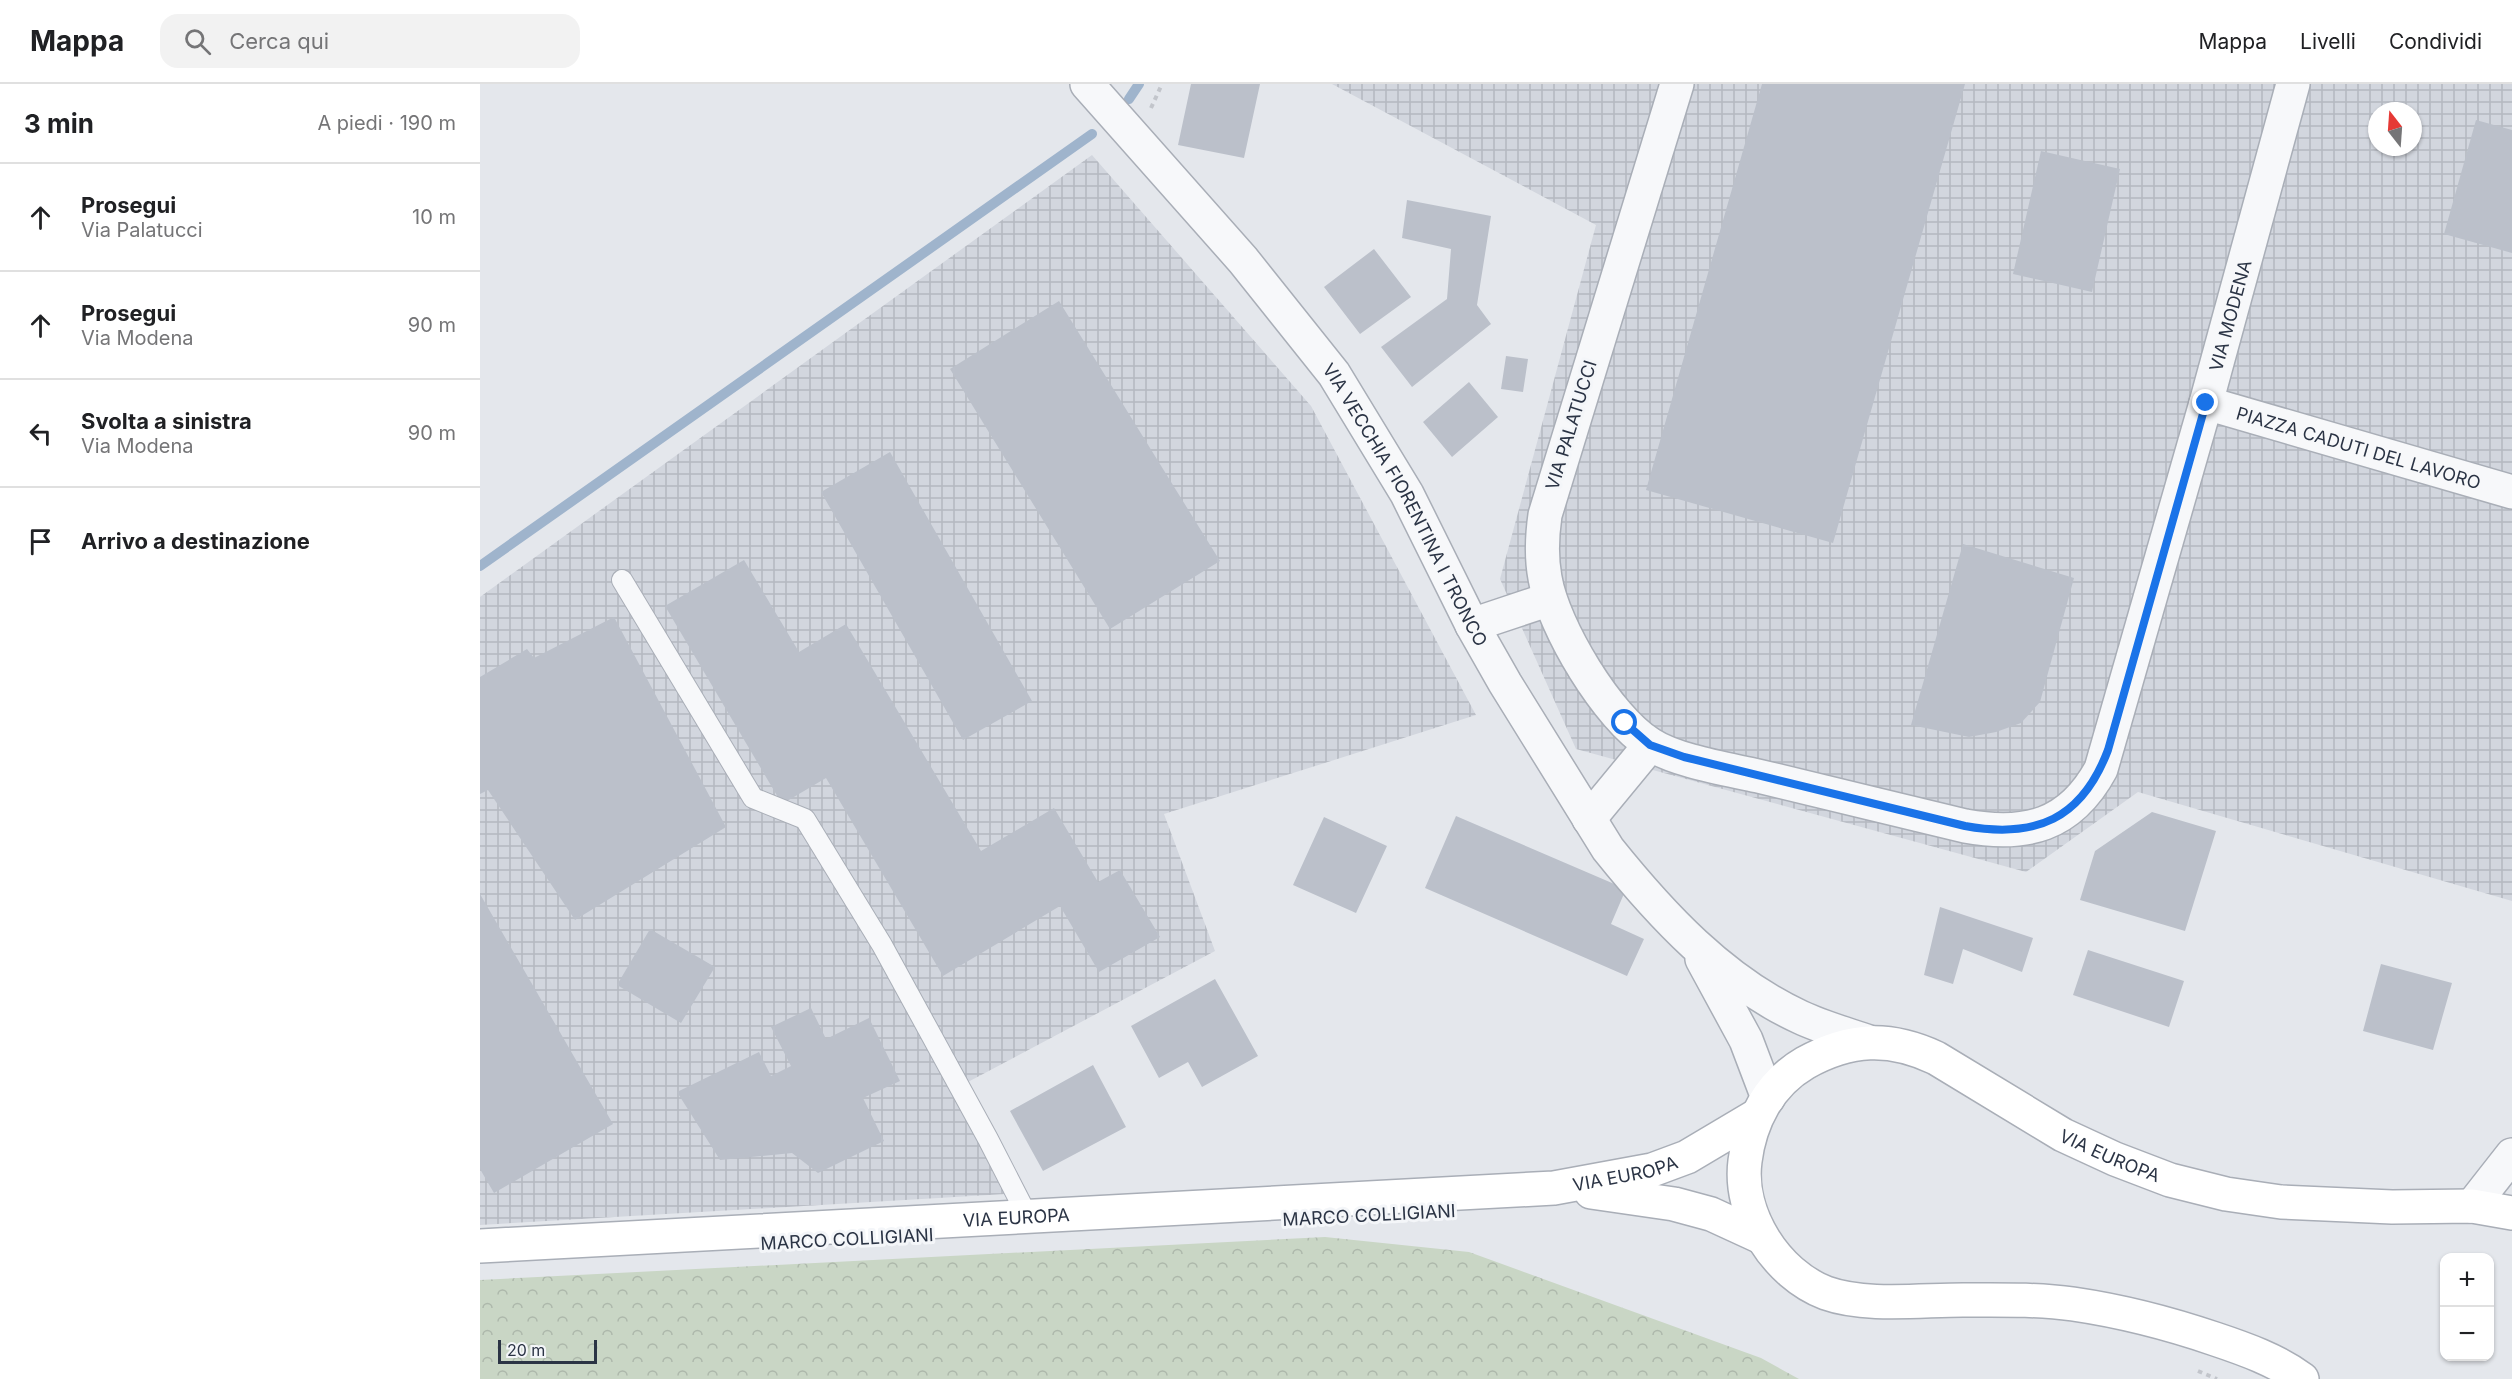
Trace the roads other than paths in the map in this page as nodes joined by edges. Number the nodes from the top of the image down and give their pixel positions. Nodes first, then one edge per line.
1 (1087, 84) edge
2 (1677, 84) edge
3 (2293, 84) edge
4 (2206, 403) junction
5 (2512, 492) edge
6 (622, 580) dead end
7 (1550, 599) junction
8 (1473, 625) junction
9 (1650, 745) junction
10 (1590, 819) junction
11 (1693, 945) junction
12 (1869, 1042) junction
13 (1762, 1107) junction
14 (2512, 1155) edge
15 (1554, 1188) junction
16 (2472, 1206) junction
17 (2512, 1213) edge
18 (1028, 1217) junction
19 (1761, 1237) junction
20 (480, 1246) edge
21 (2302, 1379) edge

1 - 8 street, VIA VECCHIA FIORENTINA I TRONCO
2 - 7 street, VIA PALATUCCI
3 - 4 street, VIA MODENA
4 - 5 street, PIAZZA CADUTI DEL LAVORO
4 - 9 street, VIA MODENA
6 - 18 lane
7 - 8 street
7 - 9 street, VIA PALATUCCI
8 - 10 street, VIA VECCHIA FIORENTINA I TRONCO
9 - 10 street
10 - 11 street, VIA VECCHIA FIORENTINA I TRONCO
11 - 12 street, VIA VECCHIA FIORENTINA I TRONCO
11 - 13 street, VIA VECCHIA FIORENTINA I TRONCO
12 - 13 main road, VIA EUROPA
12 - 16 main road, VIA EUROPA
13 - 15 main road, VIA EUROPA
13 - 19 main road, VIA EUROPA
14 - 16 street
15 - 18 main road, VIA EUROPA
15 - 19 main road, VIA EUROPA
16 - 17 main road, VIA EUROPA
18 - 20 main road, VIA EUROPA
19 - 21 main road, VIA EUROPA

